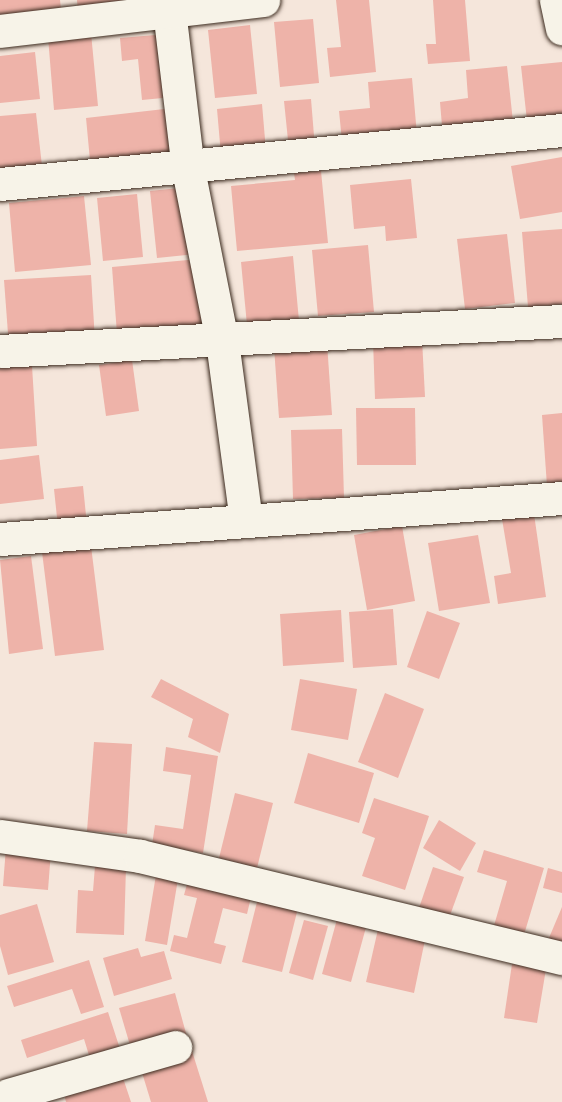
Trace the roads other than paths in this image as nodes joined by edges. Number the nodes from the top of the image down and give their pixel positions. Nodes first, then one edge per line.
1 (263, 0) edge
2 (556, 0) edge
3 (169, 10) junction
4 (562, 28) edge
5 (0, 31) edge
6 (562, 130) edge
7 (188, 168) junction
8 (0, 184) edge
9 (562, 321) edge
10 (222, 340) junction
11 (0, 351) edge
12 (562, 498) edge
13 (246, 520) junction
14 (0, 539) edge
15 (0, 836) edge
16 (562, 958) edge
17 (175, 1047) dead end
18 (6, 1092) edge

1 - 3 street
2 - 4 street
3 - 5 street
3 - 7 street
6 - 7 street
7 - 8 street
7 - 10 street
9 - 10 street
10 - 11 street
10 - 13 street
12 - 13 street
13 - 14 street
15 - 16 street
17 - 18 street

